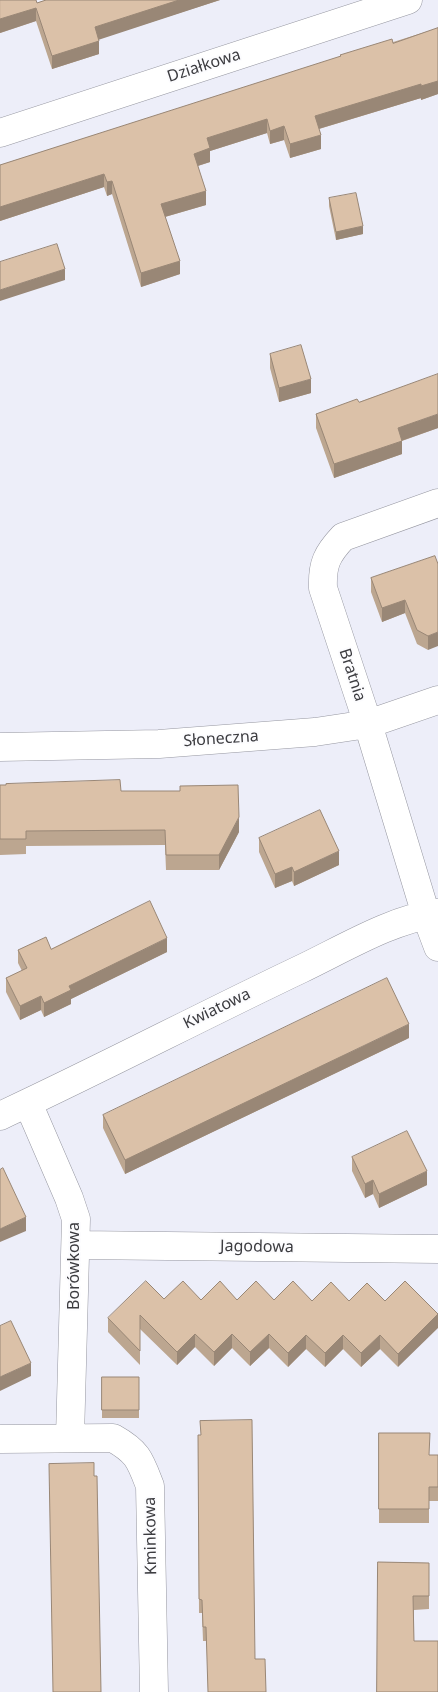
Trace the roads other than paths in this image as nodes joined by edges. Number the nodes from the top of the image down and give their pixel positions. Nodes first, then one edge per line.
1 (408, 0) edge
2 (0, 133) edge
3 (438, 503) edge
4 (438, 700) edge
5 (368, 724) junction
6 (0, 747) edge
7 (432, 914) edge
8 (438, 947) edge
9 (28, 1103) junction
10 (0, 1116) edge
11 (76, 1245) junction
12 (438, 1249) edge
13 (70, 1438) junction
14 (0, 1439) edge
15 (154, 1692) edge

1 - 2 street, Działkowa
3 - 5 street, Bratnia
4 - 5 street, Słoneczna
5 - 6 street, Słoneczna
5 - 7 street, Bratnia
7 - 8 street, Bratnia
7 - 9 street, Kwiatowa
9 - 10 street, Kwiatowa
9 - 11 street, Borówkowa
11 - 12 street, Jagodowa
11 - 13 street, Borówkowa
13 - 14 street, Kminkowa
13 - 15 street, Kminkowa

